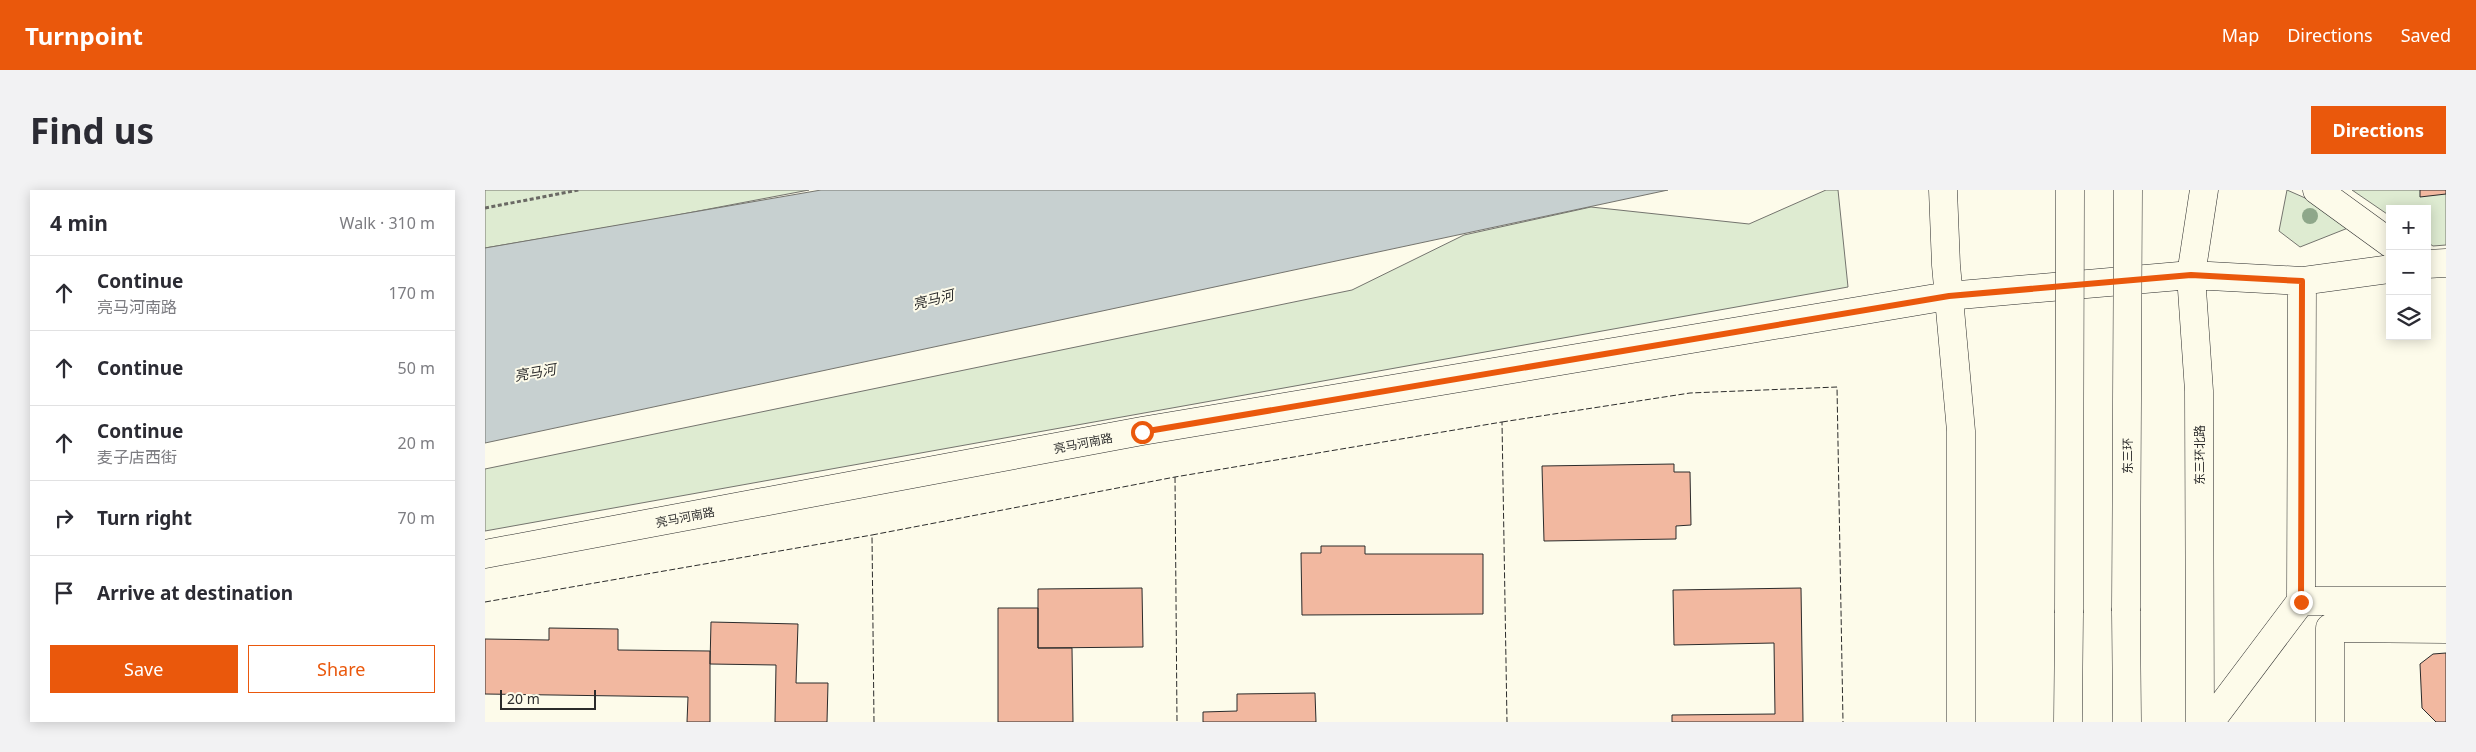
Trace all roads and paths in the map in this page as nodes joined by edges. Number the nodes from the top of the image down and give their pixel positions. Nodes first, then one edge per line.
1 (579, 190) edge
2 (2070, 190) edge
3 (2128, 190) edge
4 (2204, 190) edge
5 (2317, 190) edge
6 (1943, 192) edge
7 (485, 208) edge
8 (2386, 240) edge
9 (2446, 263) edge
10 (2431, 264) edge
11 (2386, 270) edge
12 (2191, 275) junction
13 (2302, 281) junction
14 (1949, 296) junction
15 (485, 554) edge
16 (2301, 602) junction
17 (2446, 602) edge
18 (2446, 629) edge
19 (1961, 722) edge
20 (2069, 722) edge
21 (2127, 722) edge
22 (2199, 722) edge
23 (2210, 722) edge
24 (2331, 722) edge

1 - 7 path
2 - 20 main road, bridge
3 - 21 main road, 东三环, bridge
4 - 12 main road, 东三环北路
5 - 8 main road
6 - 14 main road
9 - 10 main road
11 - 13 main road, 亮马河南路
12 - 13 main road, 亮马河南路
12 - 14 main road, 亮马河南路
12 - 22 main road, 东三环北路
13 - 16 main road
14 - 15 main road, 亮马河南路
14 - 19 main road
16 - 17 main road
16 - 23 main road
18 - 24 main road

